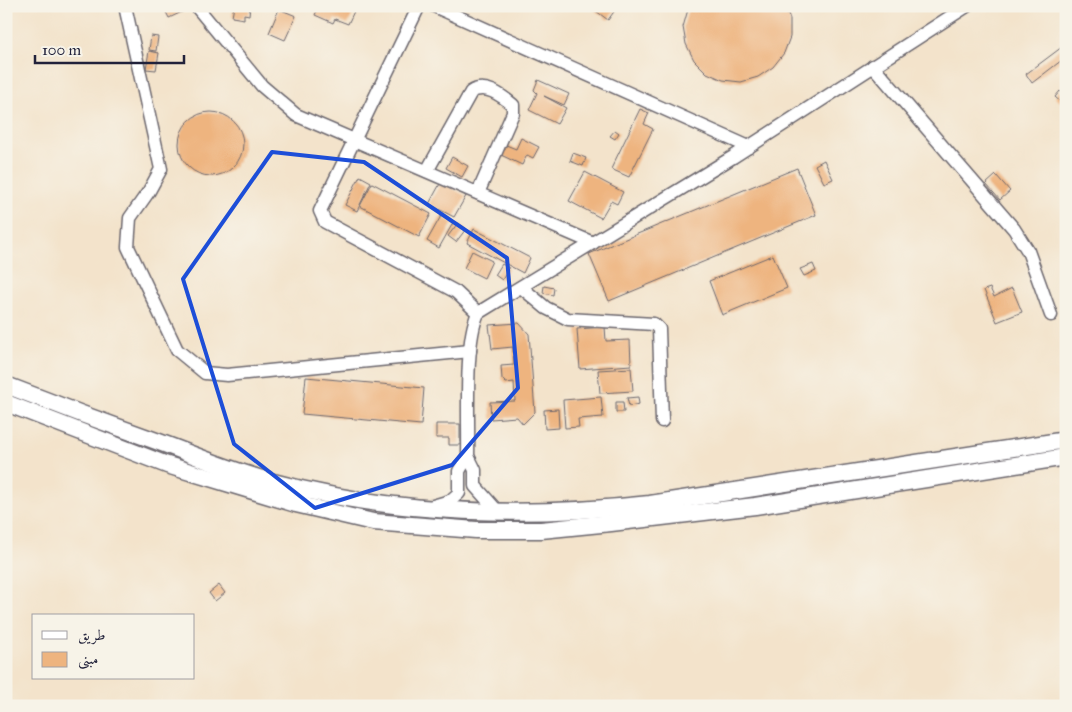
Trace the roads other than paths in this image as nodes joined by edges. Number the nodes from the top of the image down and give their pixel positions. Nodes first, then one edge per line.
1 (125, 6) edge
2 (196, 6) edge
3 (419, 6) edge
4 (434, 6) edge
5 (967, 6) edge
6 (873, 66) junction
7 (353, 140) junction
8 (750, 146) junction
9 (427, 171) junction
10 (478, 193) junction
11 (593, 243) junction
12 (520, 287) junction
13 (478, 313) junction
14 (1051, 315) dead end
15 (470, 351) junction
16 (6, 385) edge
17 (6, 403) edge
18 (662, 421) dead end
19 (1066, 440) edge
20 (468, 456) junction
21 (1066, 457) edge
22 (475, 486) junction
23 (460, 493) junction
24 (754, 497) junction
25 (421, 508) junction
26 (458, 511) junction
27 (475, 512) junction
28 (498, 512) junction
29 (458, 528) junction
30 (476, 530) junction

1 - 15 lane
2 - 7 lane
3 - 7 lane
4 - 8 lane
5 - 6 lane
6 - 8 lane
6 - 14 lane
7 - 9 lane
7 - 13 lane
8 - 11 lane
9 - 10 lane
9 - 10 lane
10 - 11 lane
11 - 12 lane
12 - 13 lane
12 - 18 lane
13 - 15 lane
15 - 20 lane
16 - 25 main road
17 - 29 main road
19 - 24 main road
20 - 22 lane
20 - 23 lane
21 - 24 main road
22 - 27 lane
22 - 28 lane
23 - 25 lane
23 - 26 lane
24 - 28 main road
24 - 30 main road
25 - 26 main road
26 - 27 main road
26 - 29 lane
27 - 28 main road
27 - 30 lane
29 - 30 main road

